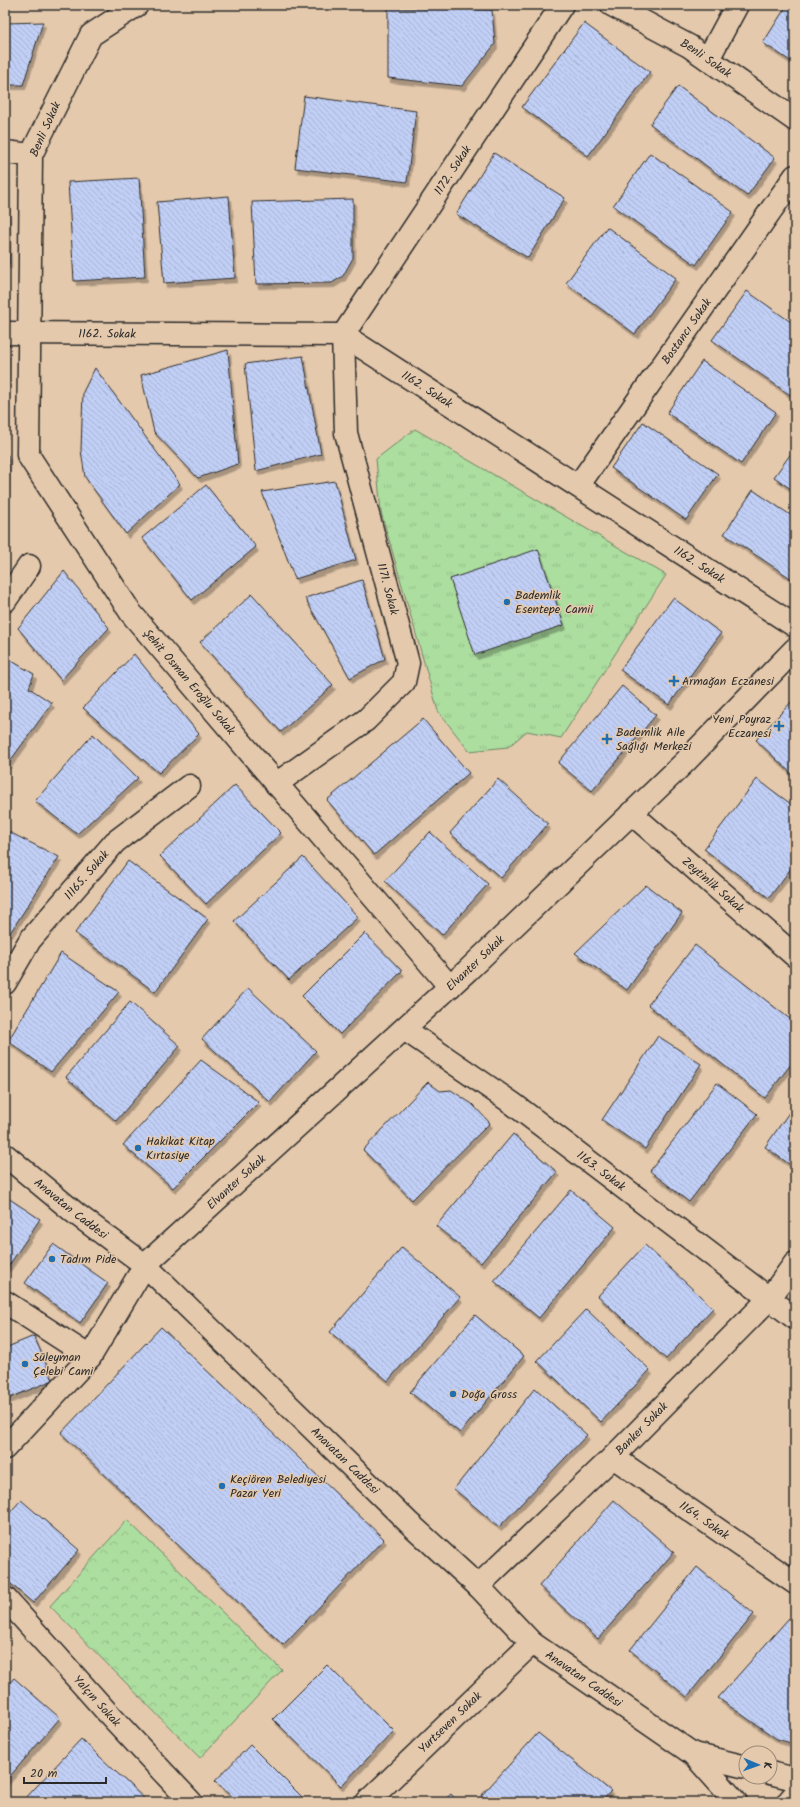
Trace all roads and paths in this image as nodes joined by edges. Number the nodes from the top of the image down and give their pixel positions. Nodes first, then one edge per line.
1 (137, 5) edge
2 (562, 5) edge
3 (612, 5) edge
4 (737, 5) edge
5 (708, 59) junction
6 (795, 120) edge
7 (5, 152) edge
8 (31, 155) junction
9 (795, 176) edge
10 (5, 333) edge
11 (28, 334) junction
12 (343, 335) junction
13 (578, 486) junction
14 (29, 566) dead end
15 (5, 601) edge
16 (795, 626) edge
17 (795, 649) edge
18 (276, 784) junction
19 (189, 786) dead end
20 (631, 813) junction
21 (795, 956) edge
22 (5, 983) edge
23 (450, 987) junction
24 (404, 1029) junction
25 (5, 1155) edge
26 (795, 1263) edge
27 (145, 1265) junction
28 (769, 1299) junction
29 (5, 1302) edge
30 (795, 1318) edge
31 (90, 1357) junction
32 (5, 1448) edge
33 (613, 1458) junction
34 (795, 1583) edge
35 (478, 1586) junction
36 (5, 1598) edge
37 (532, 1643) junction
38 (693, 1754) junction
39 (738, 1765) edge
40 (778, 1775) edge
41 (795, 1779) edge
42 (795, 1794) edge
43 (191, 1802) edge
44 (367, 1802) edge
45 (736, 1802) edge
46 (788, 1802) edge

1 - 8 street, Benli Sokak
2 - 12 street, 1172. Sokak
3 - 5 street, Benli Sokak
4 - 5 street
5 - 6 street, Benli Sokak
7 - 8 street
8 - 11 street, Benli Sokak
9 - 13 street, Bostancı Sokak
10 - 11 street, 1162. Sokak
11 - 12 street, 1162. Sokak
11 - 18 street, Şehit Osman Eroğlu Sokak
12 - 13 street, 1162. Sokak
12 - 18 street, 1171. Sokak
13 - 16 street, 1162. Sokak
14 - 15 street
17 - 20 street, Elvanter Sokak
18 - 23 street, Şehit Osman Eroğlu Sokak
19 - 22 street, 11165. Sokak
20 - 21 street, Zeytinlik Sokak
20 - 23 street, Elvanter Sokak
23 - 24 street, Elvanter Sokak
24 - 27 street, Elvanter Sokak
24 - 28 street, 1163. Sokak
25 - 27 street, Anavatan Caddesi
26 - 28 street, Banker Sokak
27 - 31 street, Elvanter Sokak
27 - 35 street, Anavatan Caddesi
28 - 30 street, 1163. Sokak
28 - 33 street, Banker Sokak
29 - 31 street
31 - 32 street, Elvanter Sokak
33 - 34 street, 1164. Sokak
33 - 35 street, Banker Sokak
35 - 37 street, Anavatan Caddesi
36 - 43 street, Yalçın Sokak
37 - 38 street, Anavatan Caddesi
37 - 44 street, Yurtseven Sokak
38 - 39 street
38 - 45 street
40 - 41 street
42 - 46 street

